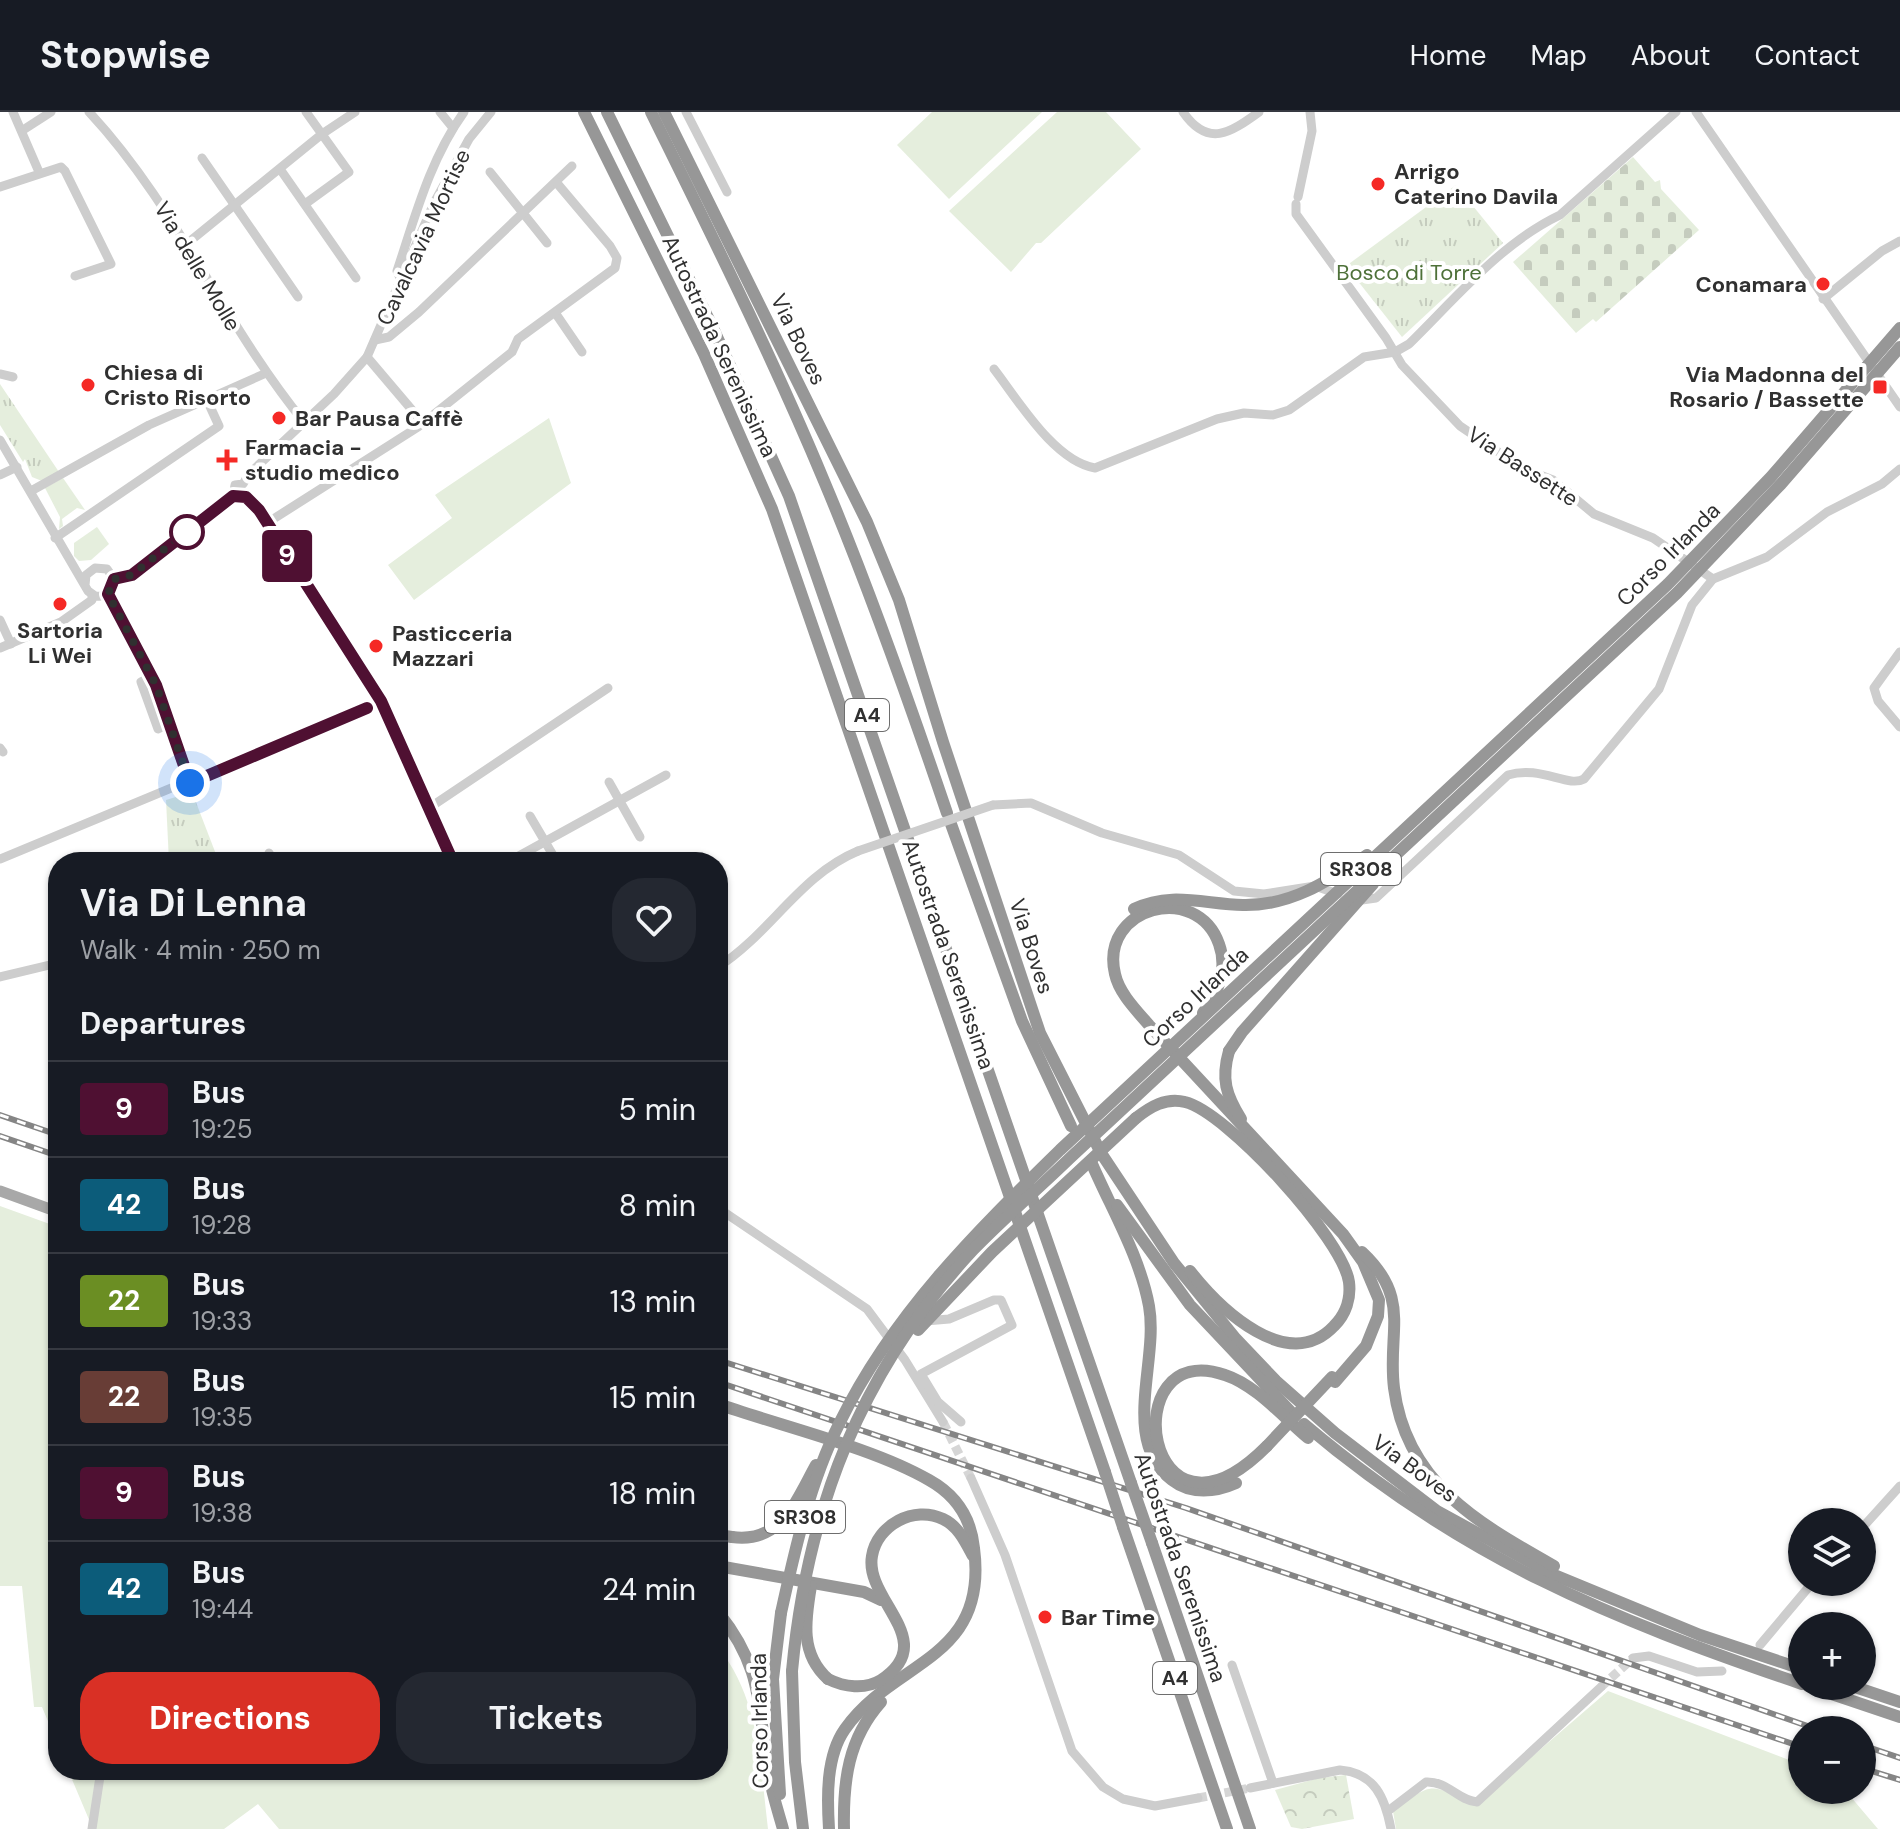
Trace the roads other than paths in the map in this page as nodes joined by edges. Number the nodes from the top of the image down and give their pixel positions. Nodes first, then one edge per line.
1 (13, 112) edge
2 (51, 112) edge
3 (89, 112) edge
4 (306, 112) edge
5 (355, 112) edge
6 (440, 112) edge
7 (464, 112) edge
8 (491, 112) edge
9 (584, 112) edge
10 (607, 112) edge
11 (651, 112) edge
12 (664, 112) edge
13 (686, 112) edge
14 (1183, 112) edge
15 (1259, 112) edge
16 (1310, 112) edge
17 (1676, 112) edge
18 (1696, 112) edge
19 (453, 128) junction
20 (23, 130) junction
21 (322, 134) junction
22 (202, 158) dead end
23 (572, 166) dead end
24 (280, 169) junction
25 (39, 172) junction
26 (490, 172) dead end
27 (556, 182) junction
28 (0, 187) edge
29 (727, 192) dead end
30 (305, 204) junction
31 (235, 205) junction
32 (521, 215) junction
33 (1900, 241) edge
34 (547, 243) dead end
35 (184, 246) junction
36 (75, 276) dead end
37 (356, 278) dead end
38 (400, 278) junction
39 (298, 297) dead end
40 (1823, 299) junction
41 (556, 314) junction
42 (1900, 328) edge
43 (375, 340) junction
44 (1900, 347) edge
45 (582, 352) dead end
46 (1395, 352) junction
47 (364, 361) junction
48 (994, 369) dead end
49 (0, 374) edge
50 (264, 374) junction
51 (13, 377) dead end
52 (207, 400) junction
53 (1900, 407) edge
54 (304, 422) junction
55 (423, 423) junction
56 (0, 440) edge
57 (17, 467) junction
58 (1899, 474) edge
59 (0, 475) edge
60 (243, 484) junction
61 (31, 491) junction
62 (233, 496) junction
63 (246, 497) junction
64 (267, 523) junction
65 (55, 538) junction
66 (71, 567) junction
67 (88, 573) junction
68 (114, 579) junction
69 (1713, 579) junction
70 (85, 585) junction
71 (108, 594) junction
72 (92, 595) junction
73 (0, 620) edge
74 (11, 644) junction
75 (0, 648) edge
76 (1900, 652) edge
77 (608, 688) dead end
78 (381, 701) junction
79 (1900, 727) edge
80 (666, 775) dead end
81 (609, 782) dead end
82 (190, 783) junction
83 (619, 800) junction
84 (429, 808) junction
85 (530, 816) dead end
86 (1427, 824) junction
87 (1400, 833) junction
88 (640, 837) dead end
89 (545, 842) junction
90 (449, 852) edge
91 (526, 852) edge
92 (551, 852) edge
93 (0, 859) edge
94 (1136, 912) junction
95 (728, 959) edge
96 (48, 965) edge
97 (0, 977) edge
98 (1194, 1025) junction
99 (1071, 1126) dead end
100 (1265, 1165) junction
101 (1281, 1168) junction
102 (1120, 1184) junction
103 (0, 1191) edge
104 (48, 1208) edge
105 (728, 1215) edge
106 (1323, 1228) junction
107 (1343, 1234) junction
108 (891, 1340) junction
109 (890, 1357) junction
110 (1333, 1380) junction
111 (728, 1407) edge
112 (1291, 1412) dead end
113 (943, 1422) tunnel mouth
114 (961, 1422) dead end
115 (839, 1423) junction
116 (1304, 1424) dead end
117 (1270, 1448) junction
118 (971, 1478) tunnel mouth
119 (1900, 1486) edge
120 (1389, 1492) junction
121 (1876, 1513) edge
122 (821, 1515) junction
123 (728, 1536) edge
124 (975, 1560) junction
125 (728, 1568) edge
126 (1801, 1596) edge
127 (1612, 1599) junction
128 (884, 1602) junction
129 (728, 1626) edge
130 (1760, 1645) dead end
131 (1633, 1658) dead end
132 (1788, 1664) edge
133 (1232, 1665) dead end
134 (1722, 1671) dead end
135 (1788, 1679) edge
136 (897, 1684) junction
137 (1601, 1687) tunnel mouth
138 (1876, 1694) edge
139 (1850, 1700) edge
140 (1900, 1702) edge
141 (1900, 1717) edge
142 (99, 1780) edge
143 (1273, 1783) junction
144 (1250, 1788) tunnel mouth
145 (1198, 1798) tunnel mouth
146 (1388, 1811) junction
147 (92, 1829) edge
148 (783, 1829) edge
149 (803, 1829) edge
150 (829, 1829) edge
151 (844, 1829) edge
152 (1227, 1829) edge
153 (1250, 1829) edge
154 (1391, 1829) edge

1 - 20 street
2 - 20 street
3 - 35 street, Via delle Molle
4 - 21 street
5 - 21 street
6 - 19 street
7 - 19 street
8 - 38 street, Cavalcavia Mortise
9 - 152 highway, Autostrada Serenissima / A4, bridge
10 - 153 highway, Autostrada Serenissima / A4, bridge
11 - 99 highway, Via Boves
12 - 102 highway, Via Boves
13 - 29 street
14 - 15 street
16 - 46 street, Via Bassette
17 - 46 street
18 - 40 street
19 - 38 street
20 - 25 street
21 - 24 street
21 - 30 street
22 - 31 street
23 - 27 street
24 - 30 street
24 - 31 street
25 - 28 street
25 - 36 street
26 - 32 street
27 - 32 street
27 - 41 street
30 - 37 street
31 - 35 street
31 - 39 street
32 - 34 street
32 - 43 street
33 - 40 street
35 - 50 street, Via delle Molle
38 - 43 street, Cavalcavia Mortise
40 - 53 street
41 - 45 street
41 - 55 street
42 - 87 highway, Corso Irlanda / SR308, bridge
43 - 47 street, Cavalcavia Mortise
44 - 86 highway, Corso Irlanda / SR308, bridge
46 - 48 street
46 - 69 street, Via Bassette
47 - 54 street, Cavalcavia Mortise
47 - 55 street
49 - 51 street
50 - 52 street
50 - 54 street, Via delle Molle
52 - 61 street
52 - 65 street
54 - 60 street, Cavalcavia Mortise
55 - 64 street
56 - 57 street
57 - 59 street
57 - 61 street
58 - 69 street
60 - 62 street, Cavalcavia Mortise
60 - 63 street
61 - 65 street
62 - 63 street
62 - 68 street, Cavalcavia Mortise
63 - 64 street
64 - 78 street
65 - 66 street
66 - 67 street
66 - 70 street
67 - 68 street
67 - 70 street
68 - 71 street
69 - 95 street, bridge
70 - 72 street
71 - 72 street
71 - 82 street
72 - 74 street
73 - 74 street
74 - 75 street
76 - 79 street
77 - 84 street
78 - 82 street
78 - 84 street
80 - 83 street
81 - 83 street
82 - 93 street
83 - 88 street
83 - 89 street
84 - 90 street
85 - 89 street
86 - 101 highway, bridge
86 - 109 highway, Corso Irlanda / SR308, bridge
87 - 94 highway, bridge
87 - 98 highway, Corso Irlanda / SR308, bridge
89 - 91 street
89 - 92 street
94 - 98 highway, bridge
94 - 100 highway
94 - 101 highway
96 - 97 street
98 - 115 highway, Corso Irlanda / SR308, bridge
100 - 106 highway
100 - 109 highway, bridge
101 - 107 highway
102 - 106 highway
102 - 127 highway, Via Boves
103 - 104 main road
105 - 108 street
106 - 110 highway
107 - 110 highway
107 - 127 highway, Via Boves
108 - 113 street
108 - 114 street
109 - 122 highway, Corso Irlanda / SR308, bridge
110 - 117 highway
111 - 124 highway
112 - 117 highway
115 - 123 highway, bridge
115 - 148 highway, Corso Irlanda / SR308, bridge
116 - 120 highway, Via Boves
117 - 120 highway
118 - 145 street
119 - 121 street
120 - 135 highway, Via Boves
122 - 128 highway, bridge
122 - 149 highway, Corso Irlanda / SR308, bridge
124 - 128 highway
124 - 136 highway
125 - 128 highway
126 - 130 street
127 - 132 highway, Via Boves
129 - 148 highway
131 - 134 street
133 - 143 street
136 - 150 highway
136 - 151 highway
137 - 146 street
138 - 140 highway
139 - 141 highway
142 - 147 street
143 - 144 street
143 - 146 street
146 - 154 street

